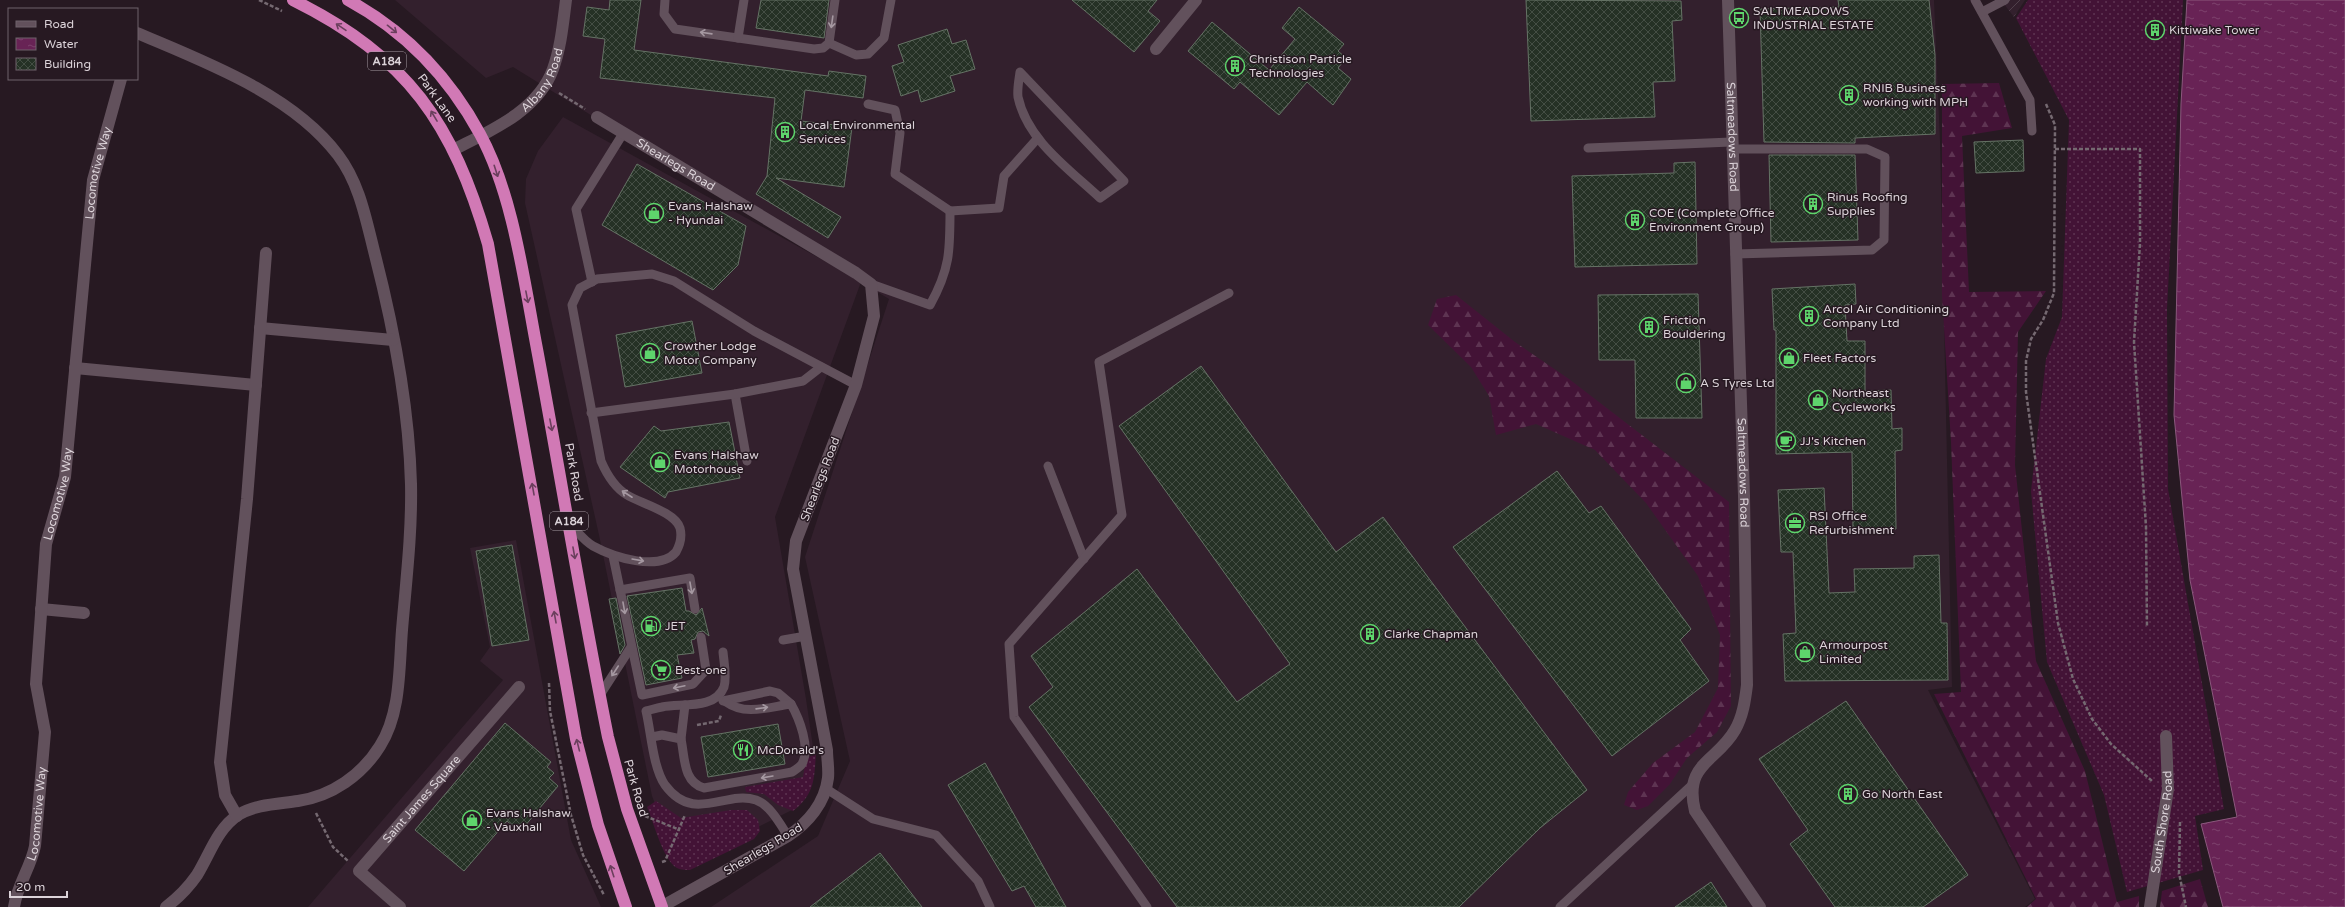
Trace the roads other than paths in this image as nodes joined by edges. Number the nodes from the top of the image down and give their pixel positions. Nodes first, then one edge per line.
1 (293, 0) edge
2 (348, 0) edge
3 (566, 0) edge
4 (666, 0) edge
5 (744, 0) edge
6 (835, 0) edge
7 (891, 0) edge
8 (1196, 0) edge
9 (1728, 0) edge
10 (1975, 0) edge
11 (2005, 0) edge
12 (1982, 12) junction
13 (138, 33) edge
14 (738, 38) junction
15 (829, 43) junction
16 (1156, 49) dead end
17 (121, 80) edge
18 (868, 104) dead end
19 (598, 116) road end
20 (2032, 131) dead end
21 (624, 132) junction
22 (481, 135) junction
23 (1037, 138) junction
24 (1731, 145) junction
25 (1588, 148) dead end
26 (453, 150) junction
27 (950, 211) junction
28 (266, 253) dead end
29 (1735, 254) junction
30 (592, 282) junction
31 (871, 284) junction
32 (1229, 293) dead end
33 (260, 328) junction
34 (393, 340) junction
35 (821, 367) junction
36 (75, 368) junction
37 (256, 385) junction
38 (856, 385) junction
39 (736, 394) junction
40 (591, 413) junction
41 (747, 461) dead end
42 (1048, 466) dead end
43 (569, 523) junction
44 (613, 556) junction
45 (1084, 559) junction
46 (620, 590) junction
47 (41, 609) junction
48 (695, 609) dead end
49 (84, 612) dead end
50 (806, 636) junction
51 (701, 637) dead end
52 (783, 640) dead end
53 (631, 647) junction
54 (723, 652) dead end
55 (519, 687) dead end
56 (600, 695) junction
57 (714, 699) junction
58 (726, 702) junction
59 (791, 704) junction
60 (685, 705) junction
61 (2166, 736) dead end
62 (652, 737) junction
63 (681, 739) junction
64 (1693, 784) junction
65 (825, 788) junction
66 (237, 816) junction
67 (788, 836) junction
68 (14, 907) edge
69 (166, 907) edge
70 (400, 907) edge
71 (626, 907) edge
72 (662, 907) edge
73 (990, 907) edge
74 (1147, 907) edge
75 (1560, 907) edge
76 (1760, 907) edge
77 (2150, 907) edge

26 -> 1 highway, Park Lane / A184
2 -> 22 highway, Park Lane / A184
3 - 22 street, Albany Road
14 -> 4 lane
5 - 14 lane
6 -> 15 lane
7 - 15 lane
8 - 16 street
9 - 24 street, Saltmeadows Road
10 - 12 lane
11 - 12 lane
12 - 20 lane
13 - 34 street
14 - 15 lane
17 - 36 street, Locomotive Way
18 - 27 lane
19 - 21 street, Shearlegs Road
21 - 30 lane
21 - 31 street, Shearlegs Road
22 - 26 street, Albany Road
22 -> 43 highway, Park Road / A184
23 - 23 lane
23 - 27 lane
24 - 25 lane
24 - 29 street, Saltmeadows Road
24 - 29 lane
71 -> 26 highway, A184
27 - 31 lane
28 - 33 street
29 - 64 street, Saltmeadows Road
30 - 35 lane
30 - 40 lane
31 - 38 street, Shearlegs Road
32 - 45 lane
33 - 34 street
33 - 37 street
34 - 66 street
35 - 38 lane
35 - 39 lane
36 - 37 street
36 - 47 street, Locomotive Way
37 - 66 street
38 - 50 street, Shearlegs Road
39 - 40 lane
39 - 41 lane
44 -> 40 lane
42 - 45 lane
43 - 44 lane
43 -> 56 highway, Park Road / A184
44 - 46 lane
45 - 74 lane
46 -> 48 lane
46 -> 53 lane
47 - 49 street
47 - 68 street, Locomotive Way
50 - 52 lane
50 - 65 street, Shearlegs Road
51 -> 53 lane
53 -> 56 lane
54 - 57 lane
55 - 70 street, Saint James Square
56 - 72 highway, Park Road / A184
57 - 58 lane
57 - 60 lane
58 -> 59 lane
58 - 59 lane
59 -> 63 lane
60 - 62 lane
60 - 63 lane
61 - 77 street, South Shore Road
62 - 63 lane
62 - 67 lane
64 - 75 lane
64 - 76 street, Saltmeadows Road
65 - 67 street, Shearlegs Road
65 - 73 lane
66 - 69 street
67 - 72 street, Shearlegs Road

